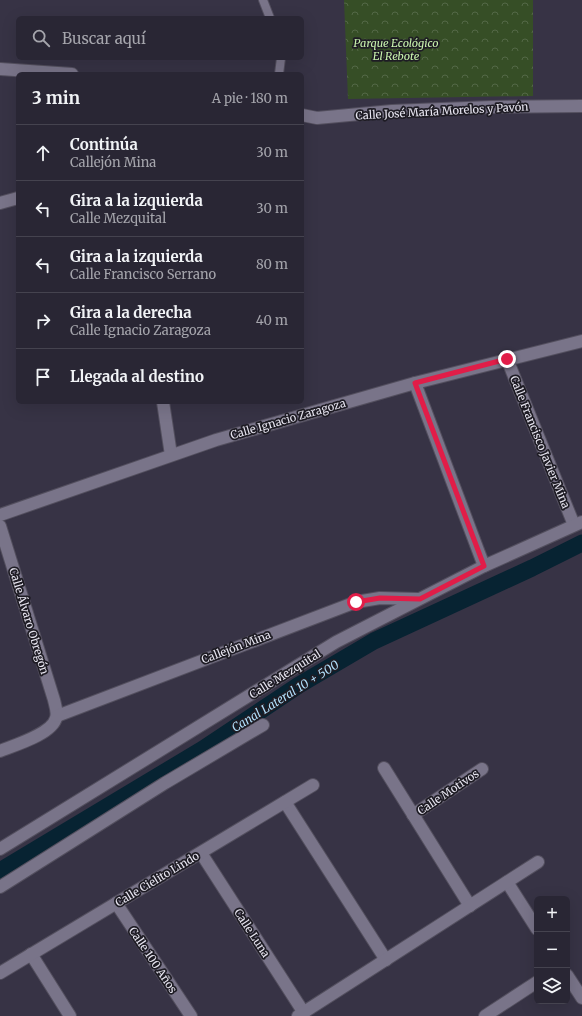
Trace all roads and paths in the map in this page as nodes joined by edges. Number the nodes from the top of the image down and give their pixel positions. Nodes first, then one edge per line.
1 (263, 0) edge
2 (269, 16) edge
3 (281, 60) edge
4 (0, 69) edge
5 (43, 72) edge
6 (279, 72) edge
7 (582, 106) edge
8 (304, 115) edge
9 (317, 118) junction
10 (304, 121) edge
11 (16, 199) edge
12 (0, 203) edge
13 (582, 341) edge
14 (507, 359) junction
15 (415, 383) junction
16 (163, 404) edge
17 (171, 455) junction
18 (0, 515) edge
19 (578, 524) edge
20 (0, 526) edge
21 (484, 566) junction
22 (420, 599) junction
23 (57, 716) junction
24 (264, 726) dead end
25 (0, 751) edge
26 (384, 768) dead end
27 (482, 769) dead end
28 (313, 785) dead end
29 (285, 802) junction
30 (413, 815) junction
31 (0, 848) edge
32 (201, 853) junction
33 (538, 862) dead end
34 (507, 882) junction
35 (0, 887) edge
36 (116, 903) junction
37 (470, 906) junction
38 (534, 924) edge
39 (31, 954) junction
40 (386, 960) junction
41 (0, 973) edge
42 (570, 980) edge
43 (534, 984) edge
44 (582, 998) edge
45 (301, 1014) edge
46 (70, 1016) edge
47 (191, 1016) edge
48 (485, 1016) edge

1 - 2 lane
3 - 6 lane
4 - 5 street
7 - 9 street, Calle José María Morelos y Pavón
8 - 9 street, Calle José María Morelos y Pavón
9 - 10 street
11 - 12 street
13 - 14 street, Calle Ignacio Zaragoza
14 - 15 street, Calle Ignacio Zaragoza
14 - 19 street, Calle Francisco Javier Mina
15 - 17 street, Calle Ignacio Zaragoza
15 - 21 street
16 - 17 street
17 - 18 street, Calle Ignacio Zaragoza
19 - 21 street, Calle Mezquital
20 - 23 street, Calle Álvaro Obregón
21 - 22 street, Calle Mezquital
22 - 23 street, Callejón Mina
22 - 31 street, Calle Mezquital
23 - 25 street
24 - 35 street
26 - 30 street
27 - 30 street, Calle Motivos
28 - 29 street, Calle Cielito Lindo
29 - 32 street, Calle Cielito Lindo
29 - 40 street
30 - 37 street
32 - 36 street, Calle Cielito Lindo
32 - 45 street, Calle Luna
33 - 34 street
34 - 37 street
34 - 38 street
36 - 39 street, Calle Cielito Lindo
36 - 47 street, Calle 100 Años
37 - 40 street
39 - 41 street, Calle Cielito Lindo
39 - 46 street
40 - 45 street
42 - 44 street
43 - 48 street

